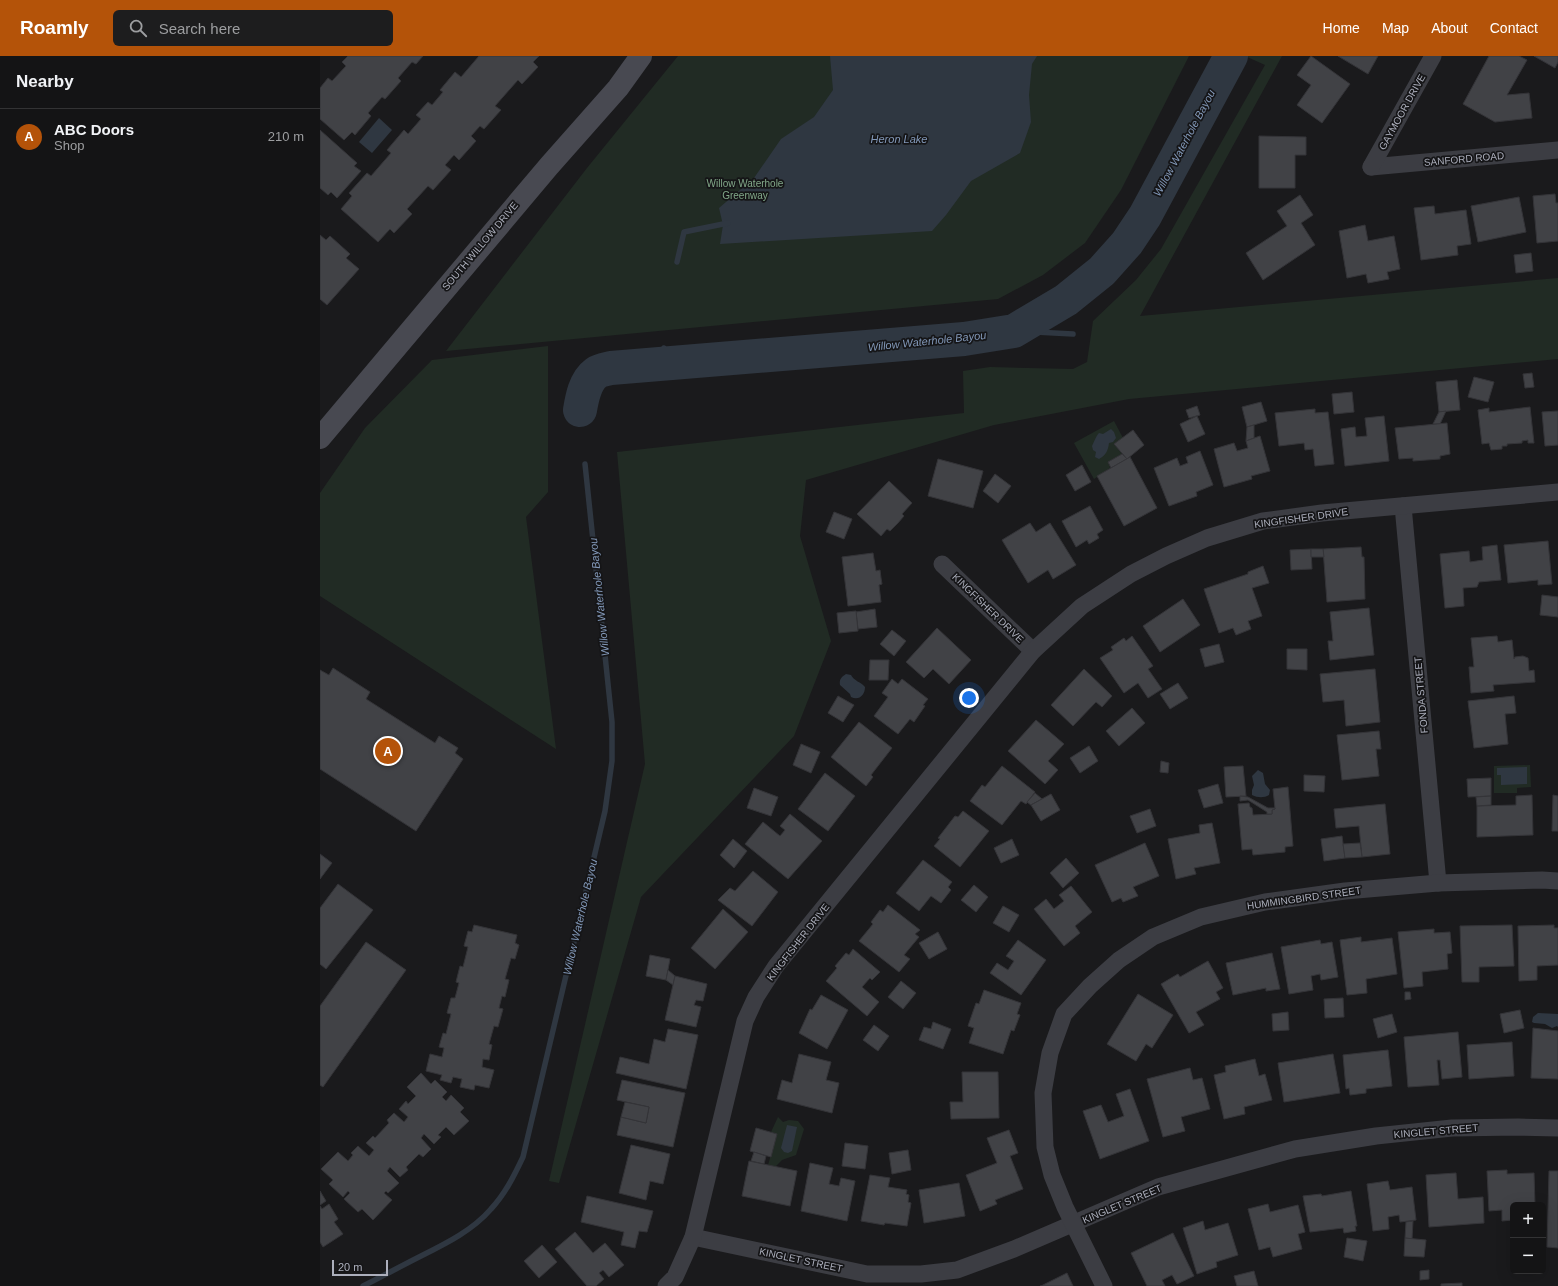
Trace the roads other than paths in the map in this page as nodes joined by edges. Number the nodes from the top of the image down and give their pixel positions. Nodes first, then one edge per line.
1 (641, 56) edge
2 (1433, 56) edge
3 (1558, 150) edge
4 (1371, 167) joint
5 (320, 438) edge
6 (1558, 492) edge
7 (1403, 506) junction
8 (942, 564) dead end
9 (1033, 651) junction
10 (1558, 881) edge
11 (1438, 883) junction
12 (1558, 1128) edge
13 (1074, 1224) junction
14 (693, 1237) junction
15 (666, 1286) edge
16 (1104, 1286) edge

1 - 5 street, SOUTH WILLOW DRIVE
2 - 4 street, GAYMOOR DRIVE
3 - 4 street, SANFORD ROAD
6 - 7 street, KINGFISHER DRIVE
7 - 9 street, KINGFISHER DRIVE
7 - 11 street, FONDA STREET
8 - 9 street, KINGFISHER DRIVE
9 - 14 street, KINGFISHER DRIVE
10 - 11 street, HUMMINGBIRD STREET
11 - 13 street, HUMMINGBIRD STREET
12 - 13 street, KINGLET STREET
13 - 14 street, KINGLET STREET
13 - 16 street, HUMMINGBIRD STREET
14 - 15 street, KINGFISHER DRIVE

